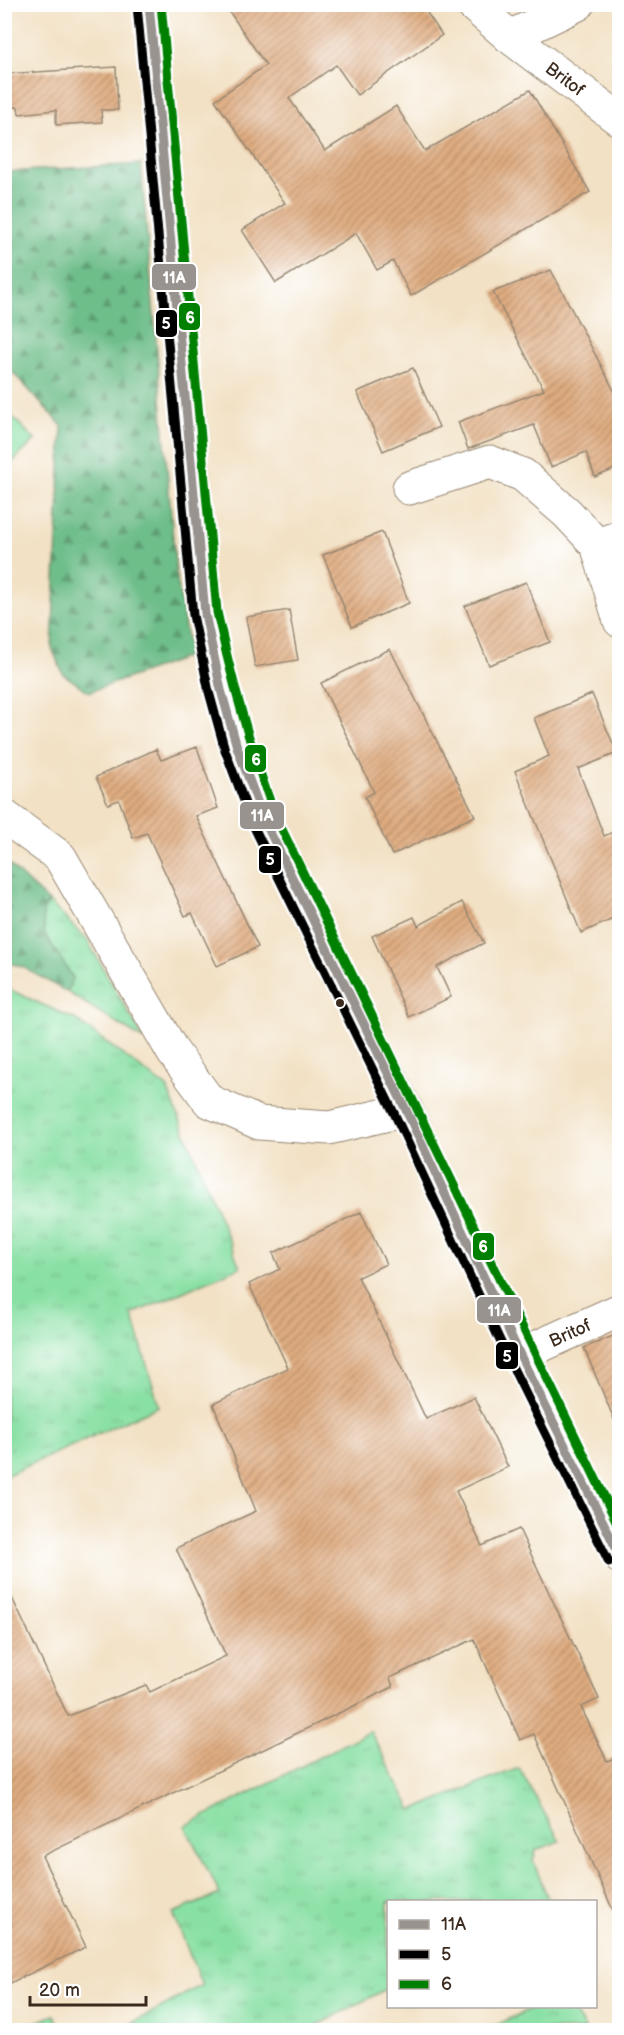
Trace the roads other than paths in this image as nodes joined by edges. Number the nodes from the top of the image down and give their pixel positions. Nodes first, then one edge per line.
1 (149, 4) edge
2 (472, 4) edge
3 (578, 4) edge
4 (510, 37) junction
5 (620, 120) edge
6 (409, 488) dead end
7 (608, 541) edge
8 (620, 621) edge
9 (4, 816) edge
10 (406, 1110) junction
11 (620, 1311) edge
12 (520, 1355) junction
13 (620, 1557) edge

1 - 10 street
2 - 4 street, Britof
3 - 4 street
4 - 5 street, Britof
6 - 7 street
7 - 8 street
9 - 10 street
10 - 12 street
11 - 12 street, Britof
12 - 13 street

